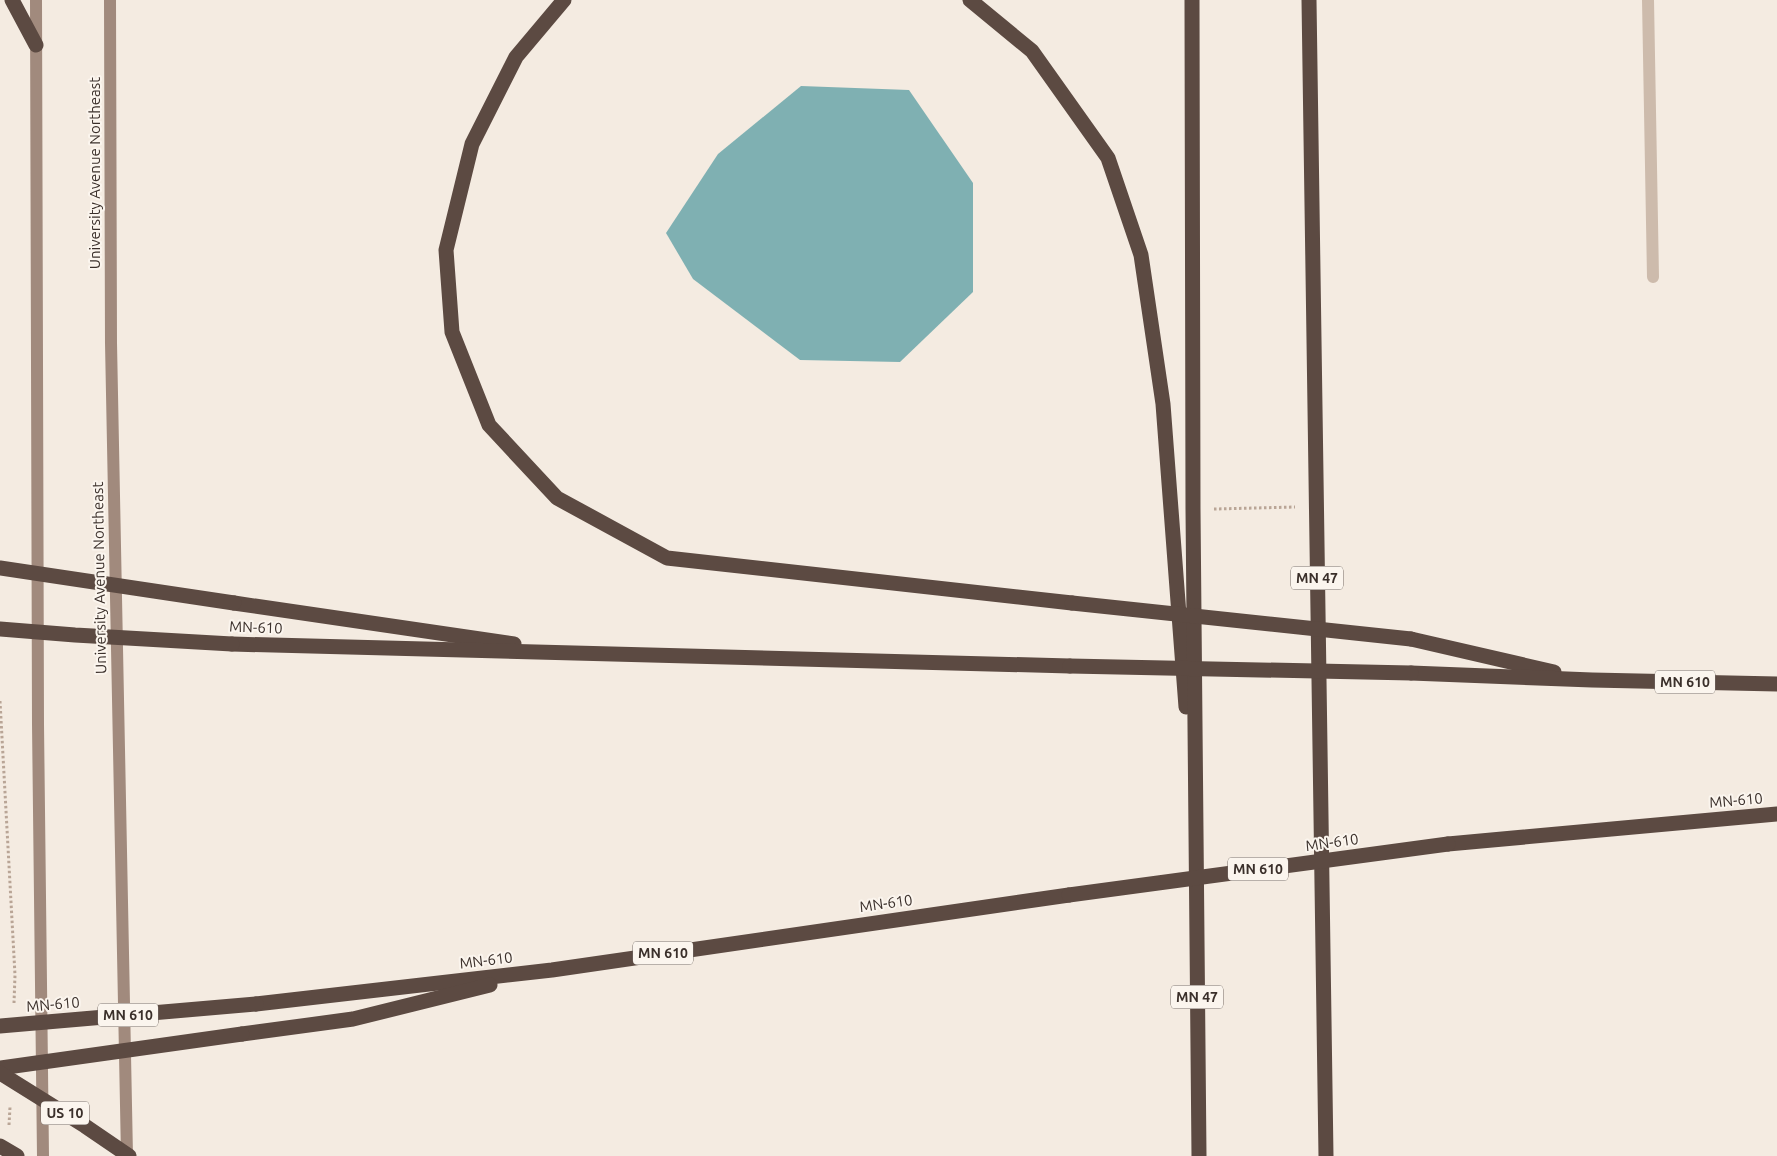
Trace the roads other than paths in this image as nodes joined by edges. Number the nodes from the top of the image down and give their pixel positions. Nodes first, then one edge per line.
1 (12, 0) edge
2 (36, 0) edge
3 (110, 0) edge
4 (564, 0) edge
5 (970, 0) edge
6 (1192, 0) edge
7 (1309, 0) edge
8 (1648, 0) edge
9 (36, 46) junction
10 (1654, 277) dead end
11 (0, 568) edge
12 (0, 629) edge
13 (585, 654) junction
14 (1592, 680) junction
15 (1777, 684) edge
16 (1777, 814) edge
17 (1196, 839) junction
18 (552, 970) junction
19 (0, 1026) edge
20 (0, 1068) edge
21 (0, 1073) edge
22 (0, 1146) edge
23 (17, 1156) edge
24 (43, 1156) edge
25 (128, 1156) edge
26 (1198, 1156) edge
27 (1326, 1156) edge

1 - 9 highway
2 - 9 main road
3 - 25 main road, University Avenue Northeast
4 - 14 highway, bridge
5 - 17 highway
6 - 17 highway, MN 47
7 - 27 highway, MN 47
8 - 10 lane
9 - 24 main road
11 - 13 highway, bridge
12 - 13 highway, MN-610 / MN 610, bridge
13 - 14 highway, MN-610 / MN 610, bridge
14 - 15 highway, MN 610
16 - 18 highway, MN-610 / MN 610, bridge
17 - 26 highway, MN 47
18 - 19 highway, MN-610 / MN 610, bridge
18 - 20 highway, bridge
21 - 25 highway, US 10, bridge
22 - 23 highway, bridge

